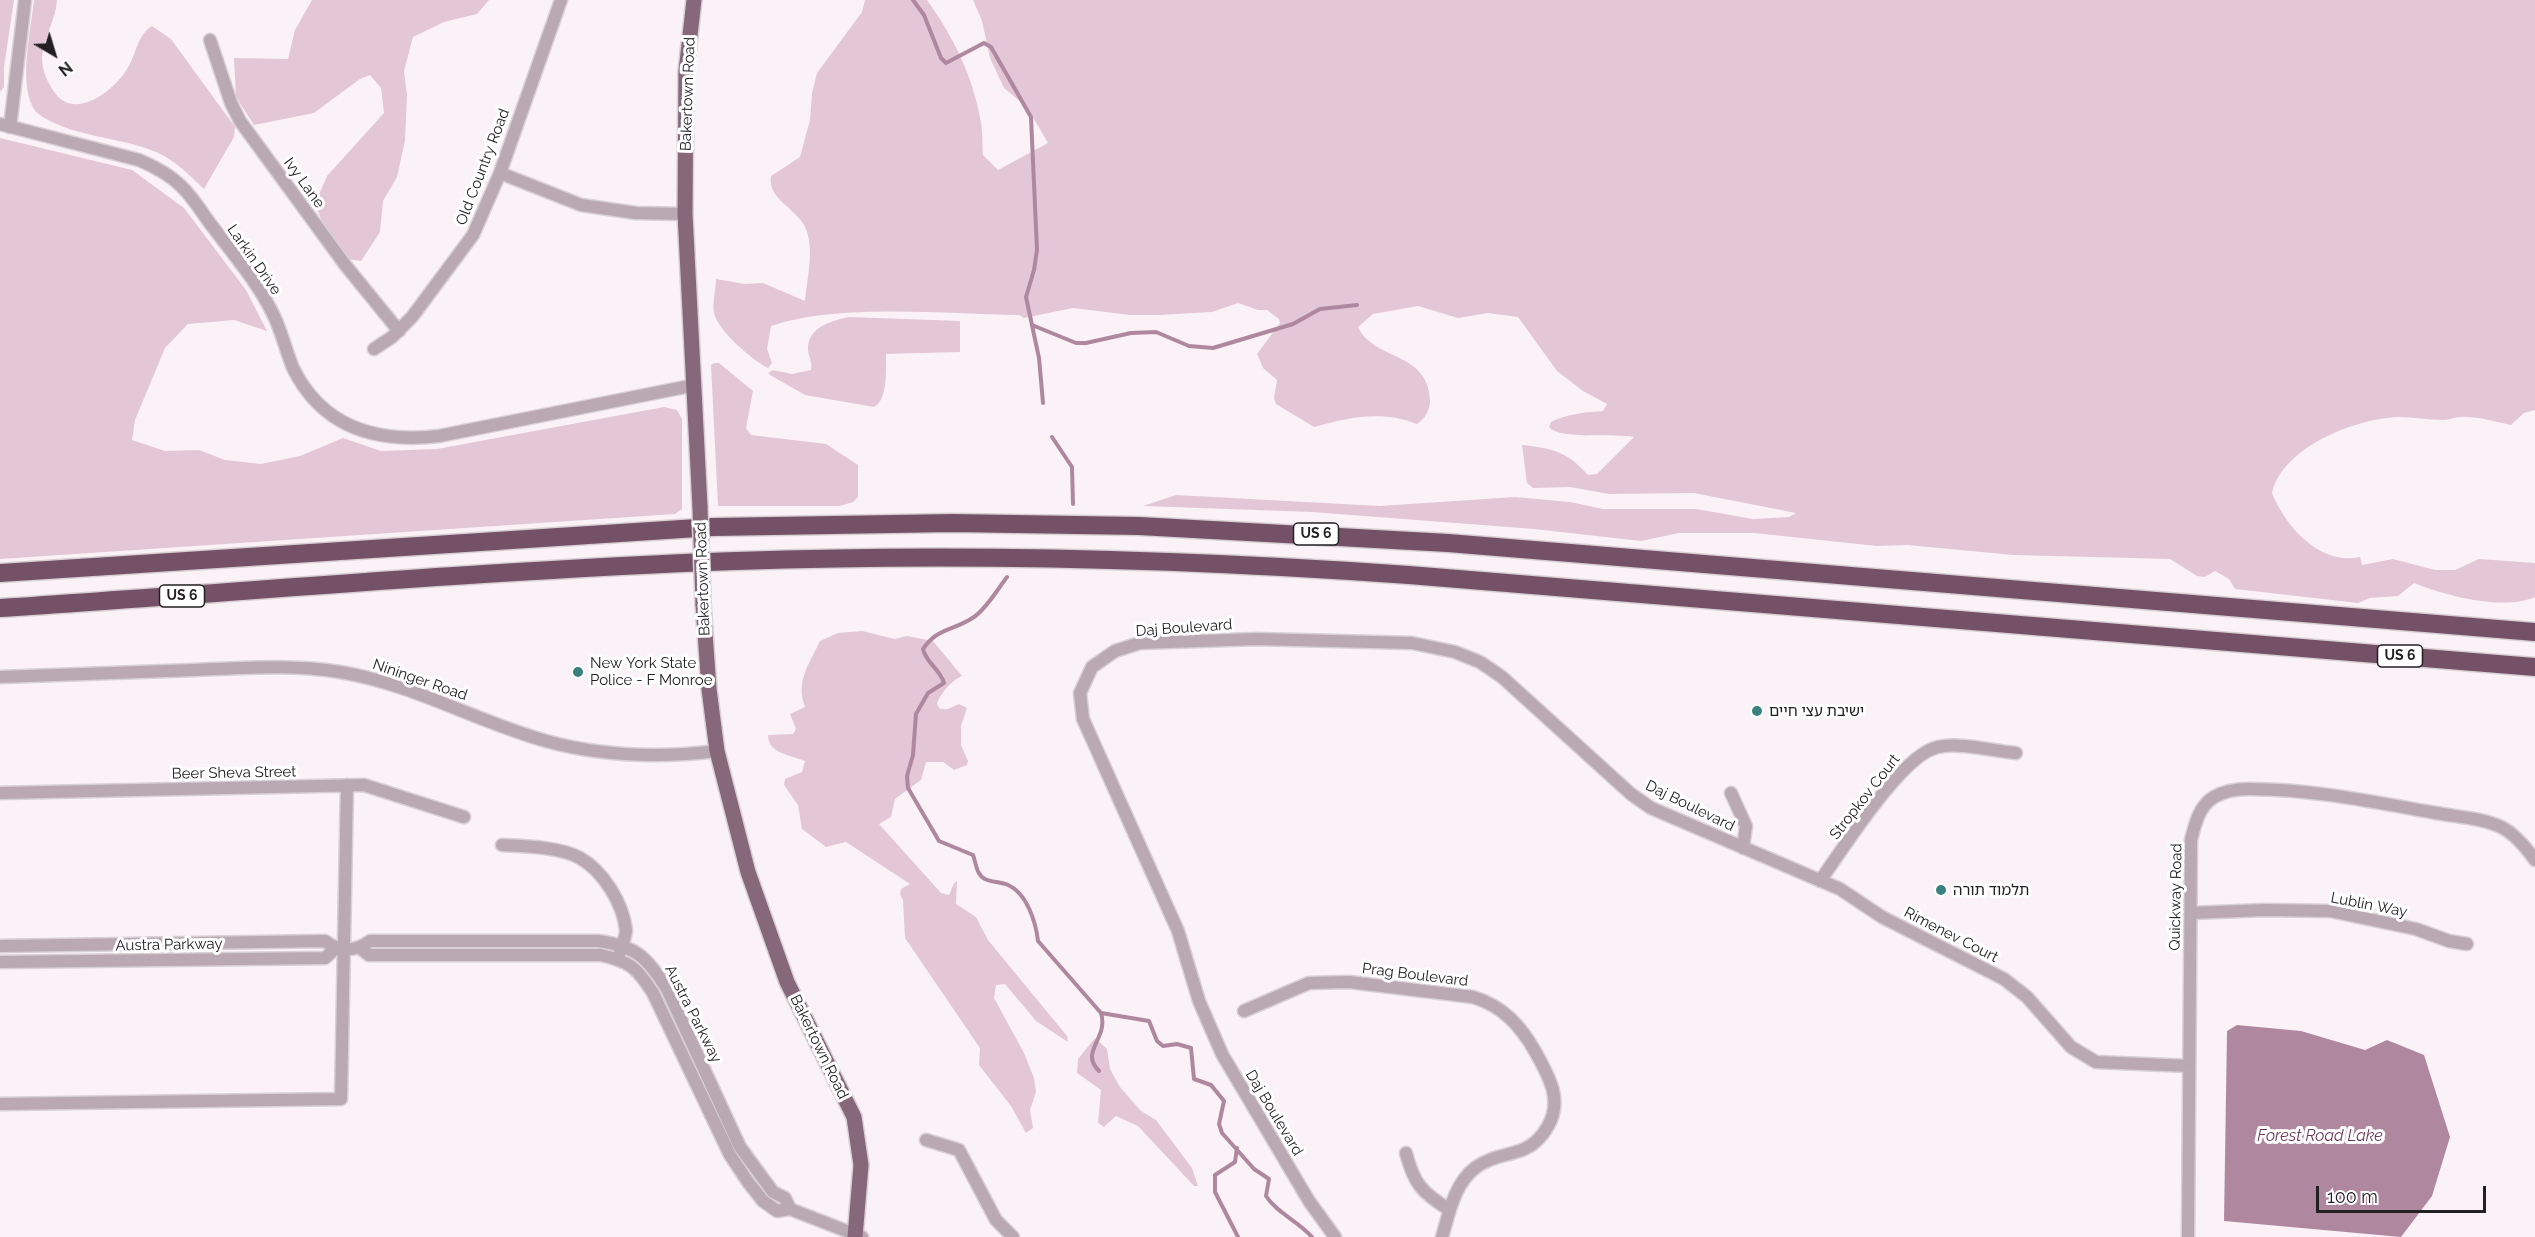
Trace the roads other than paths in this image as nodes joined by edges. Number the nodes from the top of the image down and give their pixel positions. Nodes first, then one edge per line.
1 (25, 0) edge
2 (561, 0) edge
3 (694, 0) edge
4 (210, 40) dead end
5 (5, 125) edge
6 (500, 173) junction
7 (685, 214) junction
8 (399, 331) junction
9 (374, 349) dead end
10 (695, 385) junction
11 (0, 573) edge
12 (0, 608) edge
13 (2535, 632) edge
14 (2535, 668) edge
15 (0, 677) edge
16 (717, 751) junction
17 (2016, 753) dead end
18 (347, 785) junction
19 (1731, 793) dead end
20 (0, 794) edge
21 (464, 817) dead end
22 (502, 845) dead end
23 (1743, 848) junction
24 (2535, 860) edge
25 (1820, 880) junction
26 (2191, 913) junction
27 (622, 944) junction
28 (2467, 944) dead end
29 (0, 946) edge
30 (360, 948) junction
31 (339, 949) junction
32 (618, 959) junction
33 (0, 962) edge
34 (1244, 1011) dead end
35 (2189, 1066) junction
36 (0, 1104) edge
37 (926, 1140) dead end
38 (1406, 1153) dead end
39 (790, 1209) junction
40 (1450, 1210) junction
41 (858, 1236) edge
42 (1013, 1237) edge
43 (1335, 1237) edge
44 (1442, 1237) edge
45 (2188, 1237) edge

1 - 5 street
2 - 6 street, Old Country Road
3 - 7 main road, Bakertown Road
4 - 8 street, Ivy Lane
5 - 10 street, Larkin Drive
6 - 7 street
6 - 8 street, Old Country Road
7 - 10 main road, Bakertown Road
8 - 9 street, Old Country Road
10 - 16 main road, Bakertown Road, bridge
11 - 13 highway, US 6
12 - 14 highway, US 6
15 - 16 street, Nininger Road
16 - 41 main road, Bakertown Road
17 - 25 street, Stropkov Court
18 - 20 street, Beer Sheva Street
18 - 21 street, Beer Sheva Street
18 - 31 street
19 - 23 street
22 - 27 street
23 - 25 street, Rimenev Court
23 - 43 street, Daj Boulevard
24 - 26 street, Quickway Road
25 - 35 street, Rimenev Court
26 - 28 street, Lublin Way
26 - 35 street, Quickway Road
27 - 30 street, Austra Parkway
27 - 32 street
27 - 39 street, Austra Parkway
29 - 31 street, Austra Parkway
30 - 31 street, Austra Parkway
30 - 32 street, Austra Parkway
31 - 33 street, Austra Parkway
31 - 36 street
32 - 39 street, Austra Parkway
34 - 40 street, Prag Boulevard
35 - 45 street, Quickway Road
37 - 42 street
38 - 40 street
39 - 41 street, Austra Parkway
40 - 44 street, Prag Boulevard

